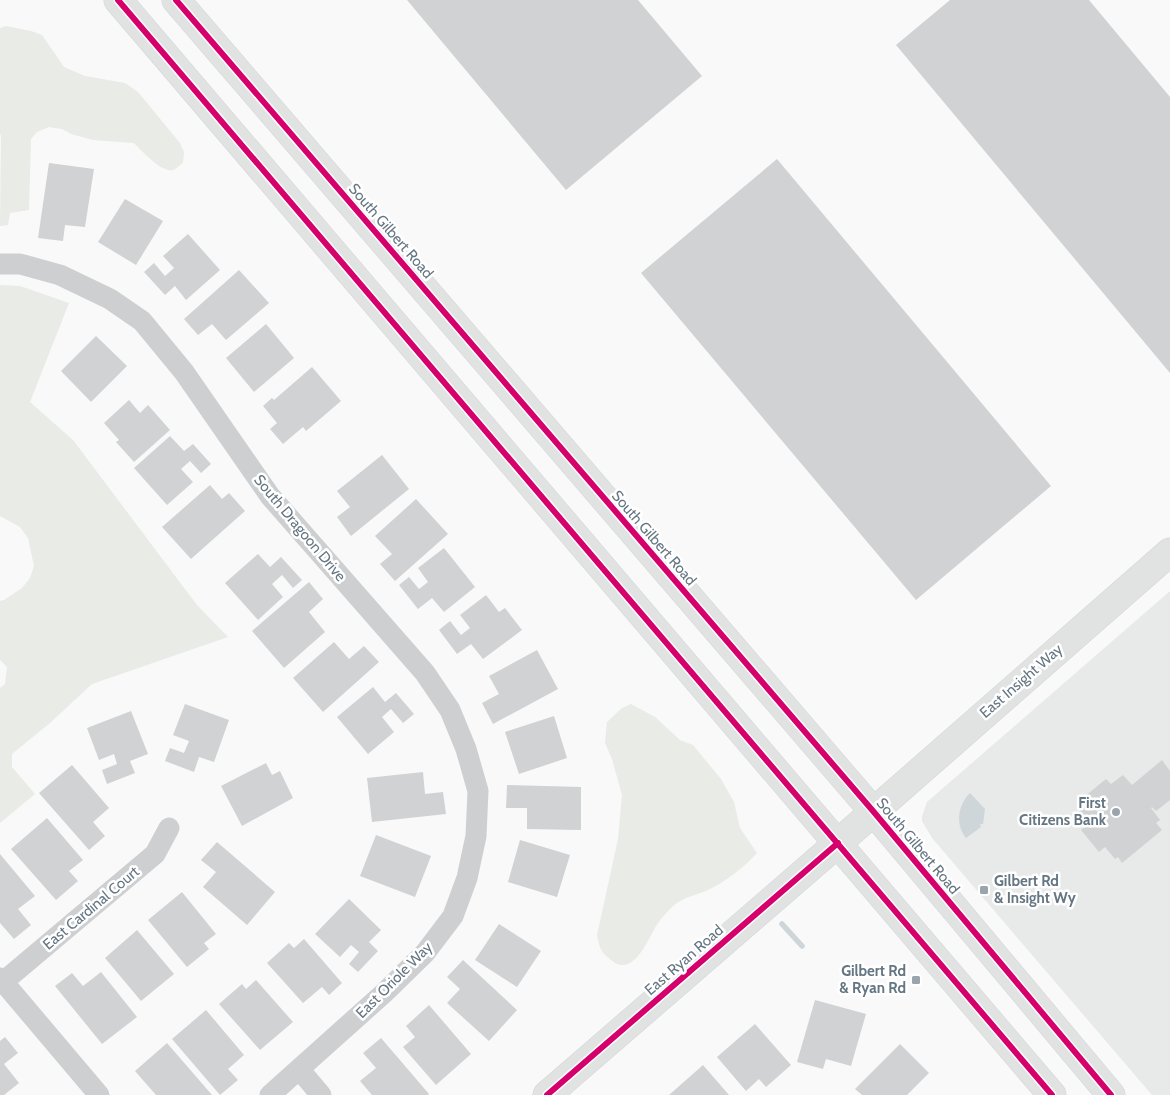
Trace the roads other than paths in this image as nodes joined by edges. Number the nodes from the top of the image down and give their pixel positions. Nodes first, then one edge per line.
1 (118, 0) edge
2 (176, 0) edge
3 (0, 264) edge
4 (1170, 552) edge
5 (873, 811) junction
6 (169, 828) dead end
7 (476, 836) joint
8 (838, 844) junction
9 (2, 980) edge
10 (299, 1070) junction
11 (278, 1092) edge
12 (99, 1095) edge
13 (321, 1095) edge
14 (547, 1095) edge
15 (1052, 1095) edge
16 (1111, 1095) edge

1 - 8 main road
2 - 5 main road, South Gilbert Road
3 - 7 street, South Dragoon Drive
4 - 5 main road, East Insight Way
5 - 8 main road, East Ryan Road
5 - 16 main road, South Gilbert Road
6 - 9 street, East Cardinal Court
7 - 10 street, East Oriole Way
8 - 14 main road, East Ryan Road
8 - 15 main road
9 - 12 street
10 - 11 street, East Oriole Way
10 - 13 street

